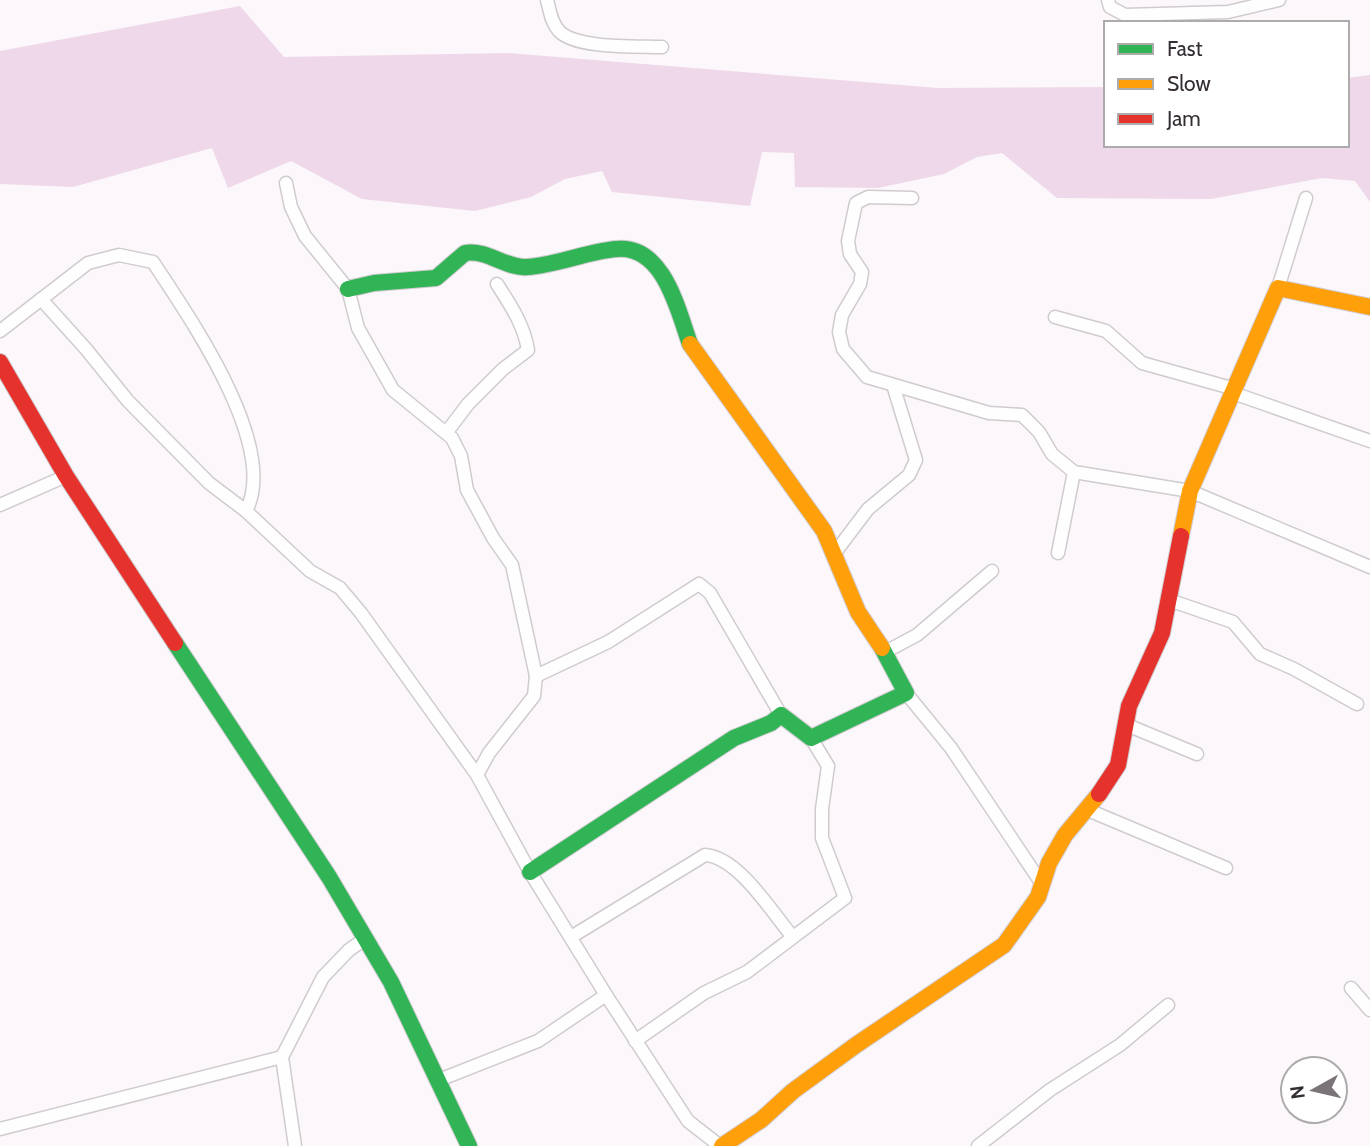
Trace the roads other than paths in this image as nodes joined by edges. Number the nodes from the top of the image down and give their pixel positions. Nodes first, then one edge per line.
1 (547, 0) edge
2 (1108, 0) edge
3 (1279, 0) edge
4 (662, 47) dead end
5 (286, 184) dead end
6 (912, 198) dead end
7 (1306, 198) dead end
8 (497, 285) dead end
9 (1278, 288) junction
10 (348, 289) junction
11 (41, 299) junction
12 (1370, 307) edge
13 (1055, 317) dead end
14 (0, 331) edge
15 (0, 362) edge
16 (893, 385) junction
17 (1234, 391) junction
18 (446, 433) junction
19 (1370, 441) edge
20 (1074, 472) junction
21 (66, 476) junction
22 (1189, 491) junction
23 (0, 505) edge
24 (246, 511) junction
25 (1058, 553) dead end
26 (834, 554) junction
27 (1370, 568) edge
28 (992, 571) dead end
29 (1169, 600) junction
30 (885, 652) junction
31 (536, 676) junction
32 (906, 693) junction
33 (1357, 704) dead end
34 (781, 715) junction
35 (1128, 725) junction
36 (811, 738) junction
37 (1197, 754) dead end
38 (477, 775) junction
39 (1088, 810) junction
40 (1226, 868) dead end
41 (530, 872) junction
42 (1042, 884) junction
43 (792, 936) junction
44 (571, 937) junction
45 (366, 938) junction
46 (1351, 988) dead end
47 (606, 995) junction
48 (1168, 1005) dead end
49 (1370, 1010) edge
50 (635, 1041) junction
51 (282, 1057) junction
52 (439, 1080) junction
53 (0, 1129) edge
54 (295, 1146) edge
55 (469, 1146) edge
56 (721, 1146) edge
57 (978, 1146) edge

1 - 4 street
2 - 3 street
5 - 10 street
6 - 16 street
7 - 9 street
8 - 18 street
9 - 12 street
9 - 17 street
10 - 18 street
10 - 26 street
11 - 14 street
11 - 24 street
11 - 24 street
13 - 17 street
15 - 21 street
16 - 20 street
16 - 26 street
17 - 19 street
17 - 22 street
18 - 31 street
20 - 22 street
20 - 25 street
21 - 23 street
21 - 45 street
22 - 27 street
22 - 29 street
24 - 38 street
26 - 30 street
28 - 30 street
29 - 33 street
29 - 35 street
30 - 32 street
31 - 34 street
31 - 38 street
32 - 36 street
32 - 42 street
34 - 36 street
34 - 41 street
35 - 37 street
35 - 39 street
36 - 43 street
38 - 41 street
39 - 40 street
39 - 42 street
41 - 44 street
42 - 56 street
43 - 44 street
43 - 50 street
44 - 47 street
45 - 51 street
45 - 52 street
46 - 49 street
47 - 50 street
47 - 52 street
48 - 57 street
50 - 56 street
51 - 53 street
51 - 54 street
52 - 55 street

